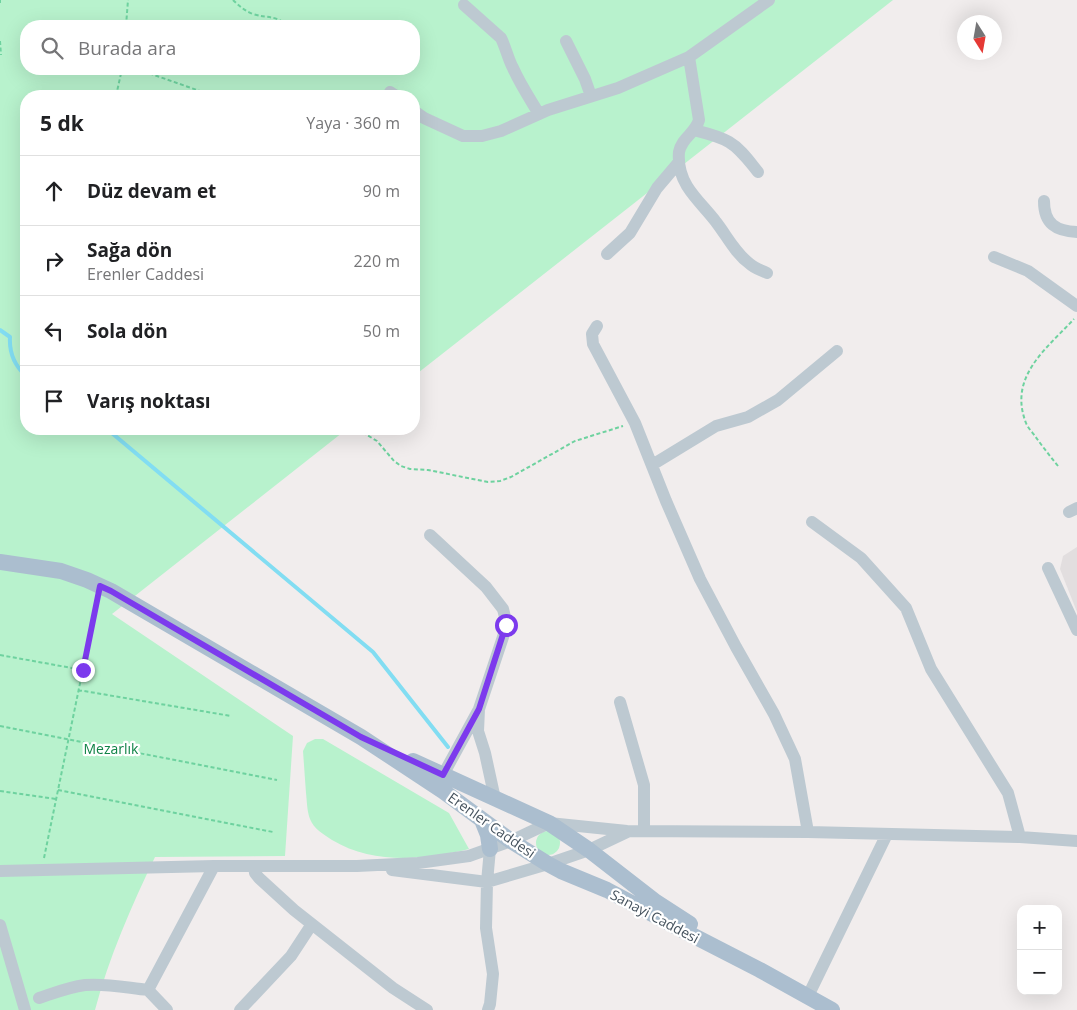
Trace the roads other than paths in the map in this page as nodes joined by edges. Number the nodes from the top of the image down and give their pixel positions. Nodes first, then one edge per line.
1 (769, 0) edge
2 (464, 5) dead end
3 (566, 41) dead end
4 (689, 57) junction
5 (591, 96) junction
6 (540, 114) junction
7 (420, 115) edge
8 (694, 130) junction
9 (679, 162) junction
10 (758, 172) dead end
11 (1044, 201) dead end
12 (1077, 232) edge
13 (607, 254) dead end
14 (994, 258) dead end
15 (767, 273) dead end
16 (1077, 306) edge
17 (597, 326) dead end
18 (837, 351) dead end
19 (652, 465) junction
20 (812, 522) dead end
21 (430, 535) dead end
22 (0, 562) edge
23 (1048, 568) dead end
24 (1077, 630) edge
25 (620, 702) dead end
26 (479, 709) junction
27 (361, 737) junction
28 (443, 775) junction
29 (495, 798) junction
30 (482, 820) junction
31 (549, 824) junction
32 (644, 831) junction
33 (627, 832) junction
34 (808, 832) junction
35 (887, 834) junction
36 (1020, 837) junction
37 (510, 841) junction
38 (1077, 841) edge
39 (490, 849) junction
40 (589, 850) junction
41 (548, 864) junction
42 (214, 866) junction
43 (254, 866) junction
44 (357, 866) junction
45 (0, 872) edge
46 (487, 882) junction
47 (312, 924) junction
48 (0, 926) edge
49 (760, 970) junction
50 (148, 990) junction
51 (808, 996) junction
52 (39, 998) dead end
53 (24, 1009) edge
54 (167, 1010) edge
55 (240, 1010) edge
56 (427, 1010) edge
57 (488, 1010) edge
58 (832, 1010) edge

1 - 4 street
2 - 6 street
3 - 5 street
4 - 5 street
4 - 8 street
5 - 6 street
6 - 7 street
8 - 9 street
8 - 10 street
9 - 13 street
9 - 15 street
11 - 12 street
14 - 16 street
17 - 19 street
18 - 19 street
19 - 34 street
20 - 36 street
21 - 26 street
22 - 27 main road, Erenler Caddesi
23 - 24 street
25 - 32 street
26 - 28 street
26 - 29 street
27 - 28 main road, Erenler Caddesi
27 - 30 main road, Erenler Caddesi
28 - 29 main road, Erenler Caddesi
29 - 31 main road, Erenler Caddesi
30 - 37 main road, Erenler Caddesi
30 - 39 main road
31 - 33 street
31 - 37 street
31 - 40 main road, Erenler Caddesi
32 - 33 street
32 - 34 street
33 - 40 street
34 - 35 street
35 - 36 street
35 - 51 street
36 - 38 street
37 - 39 street
37 - 41 main road, Erenler Caddesi
39 - 44 street
39 - 46 street
40 - 41 street
40 - 49 main road, Sanayi Caddesi
41 - 46 street
41 - 49 main road, Sanayi Caddesi
42 - 43 street
42 - 45 street
42 - 50 street
43 - 44 street
43 - 47 street
44 - 46 street
46 - 57 street
47 - 55 street
47 - 56 street
48 - 53 street
49 - 51 main road, Sanayi Caddesi
50 - 52 street
50 - 54 street
51 - 58 main road, Sanayi Caddesi

